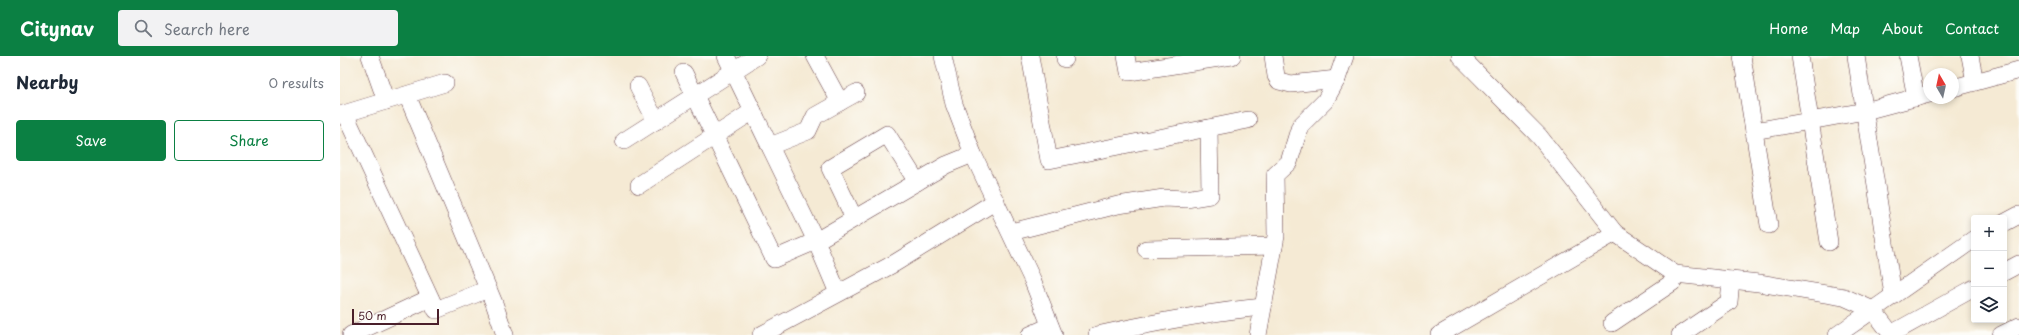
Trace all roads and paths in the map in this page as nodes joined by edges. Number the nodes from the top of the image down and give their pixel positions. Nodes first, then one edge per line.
1 (370, 56) edge
2 (726, 56) edge
3 (758, 56) edge
4 (815, 56) edge
5 (943, 56) edge
6 (1030, 56) edge
7 (1126, 56) edge
8 (1232, 56) edge
9 (1273, 56) edge
10 (1345, 56) edge
11 (1460, 56) edge
12 (1742, 56) edge
13 (1800, 56) edge
14 (1856, 56) edge
15 (1908, 56) edge
16 (1970, 56) edge
17 (2019, 70) edge
18 (734, 72) junction
19 (684, 73) dead end
20 (1337, 79) junction
21 (1975, 82) junction
22 (445, 83) dead end
23 (638, 86) dead end
24 (1959, 86) edge
25 (856, 93) dead end
26 (407, 95) junction
27 (695, 96) junction
28 (1922, 96) edge
29 (386, 101) junction
30 (840, 102) junction
31 (753, 111) junction
32 (1865, 111) junction
33 (342, 115) edge
34 (1248, 120) dead end
35 (656, 121) junction
36 (1810, 121) junction
37 (1209, 128) junction
38 (1754, 131) junction
39 (714, 136) junction
40 (624, 141) dead end
41 (770, 146) junction
42 (973, 154) junction
43 (917, 182) junction
44 (639, 185) dead end
45 (996, 201) junction
46 (2019, 215) edge
47 (854, 218) junction
48 (2007, 221) edge
49 (1769, 224) dead end
50 (1011, 232) junction
51 (1615, 233) junction
52 (816, 241) junction
53 (1971, 241) edge
54 (1829, 242) dead end
55 (1274, 246) junction
56 (1146, 249) dead end
57 (2019, 264) edge
58 (2007, 270) edge
59 (1675, 274) junction
60 (1731, 280) junction
61 (488, 289) junction
62 (1971, 290) edge
63 (838, 293) junction
64 (1893, 295) junction
65 (430, 298) junction
66 (1263, 307) junction
67 (1873, 310) junction
68 (1612, 323) dead end
69 (2019, 326) edge
70 (1052, 331) edge
71 (1891, 334) edge
72 (351, 335) edge
73 (505, 335) edge
74 (761, 335) edge
75 (1030, 335) edge
76 (1097, 335) edge
77 (1258, 335) edge
78 (1440, 335) edge
79 (1680, 335) edge
80 (1837, 335) edge
81 (2001, 335) edge

1 - 29 street
2 - 18 street
3 - 18 street
4 - 30 street
5 - 42 street
6 - 37 street
7 - 8 street
9 - 20 street
10 - 20 street
11 - 51 street
12 - 38 street
13 - 36 street
14 - 32 street
15 - 28 street
16 - 21 street
17 - 21 street
18 - 27 street
18 - 31 street
19 - 27 street
20 - 55 street
21 - 24 street
22 - 26 street
23 - 35 street
25 - 30 street
26 - 29 street
26 - 61 street
27 - 35 street
27 - 39 street
28 - 32 street
29 - 33 street
30 - 41 street
31 - 39 street
31 - 41 street
32 - 36 street
32 - 64 street
33 - 65 street
34 - 37 street
35 - 40 street
36 - 38 street
36 - 54 street
37 - 50 street
38 - 49 street
39 - 44 street
39 - 52 street
41 - 52 street
42 - 43 street
42 - 45 street
43 - 47 street
43 - 47 street
45 - 50 street
45 - 63 street
46 - 48 street
47 - 52 street
50 - 70 street
51 - 59 street
51 - 78 street
52 - 63 street
53 - 64 street
55 - 56 street
55 - 66 street
57 - 58 street
59 - 60 street
59 - 68 street
60 - 67 street
60 - 79 street
61 - 65 street
61 - 73 street
62 - 71 street
63 - 74 street
64 - 67 street
65 - 72 street
66 - 76 street
66 - 77 street
67 - 71 street
67 - 80 street
69 - 81 street
70 - 75 street

